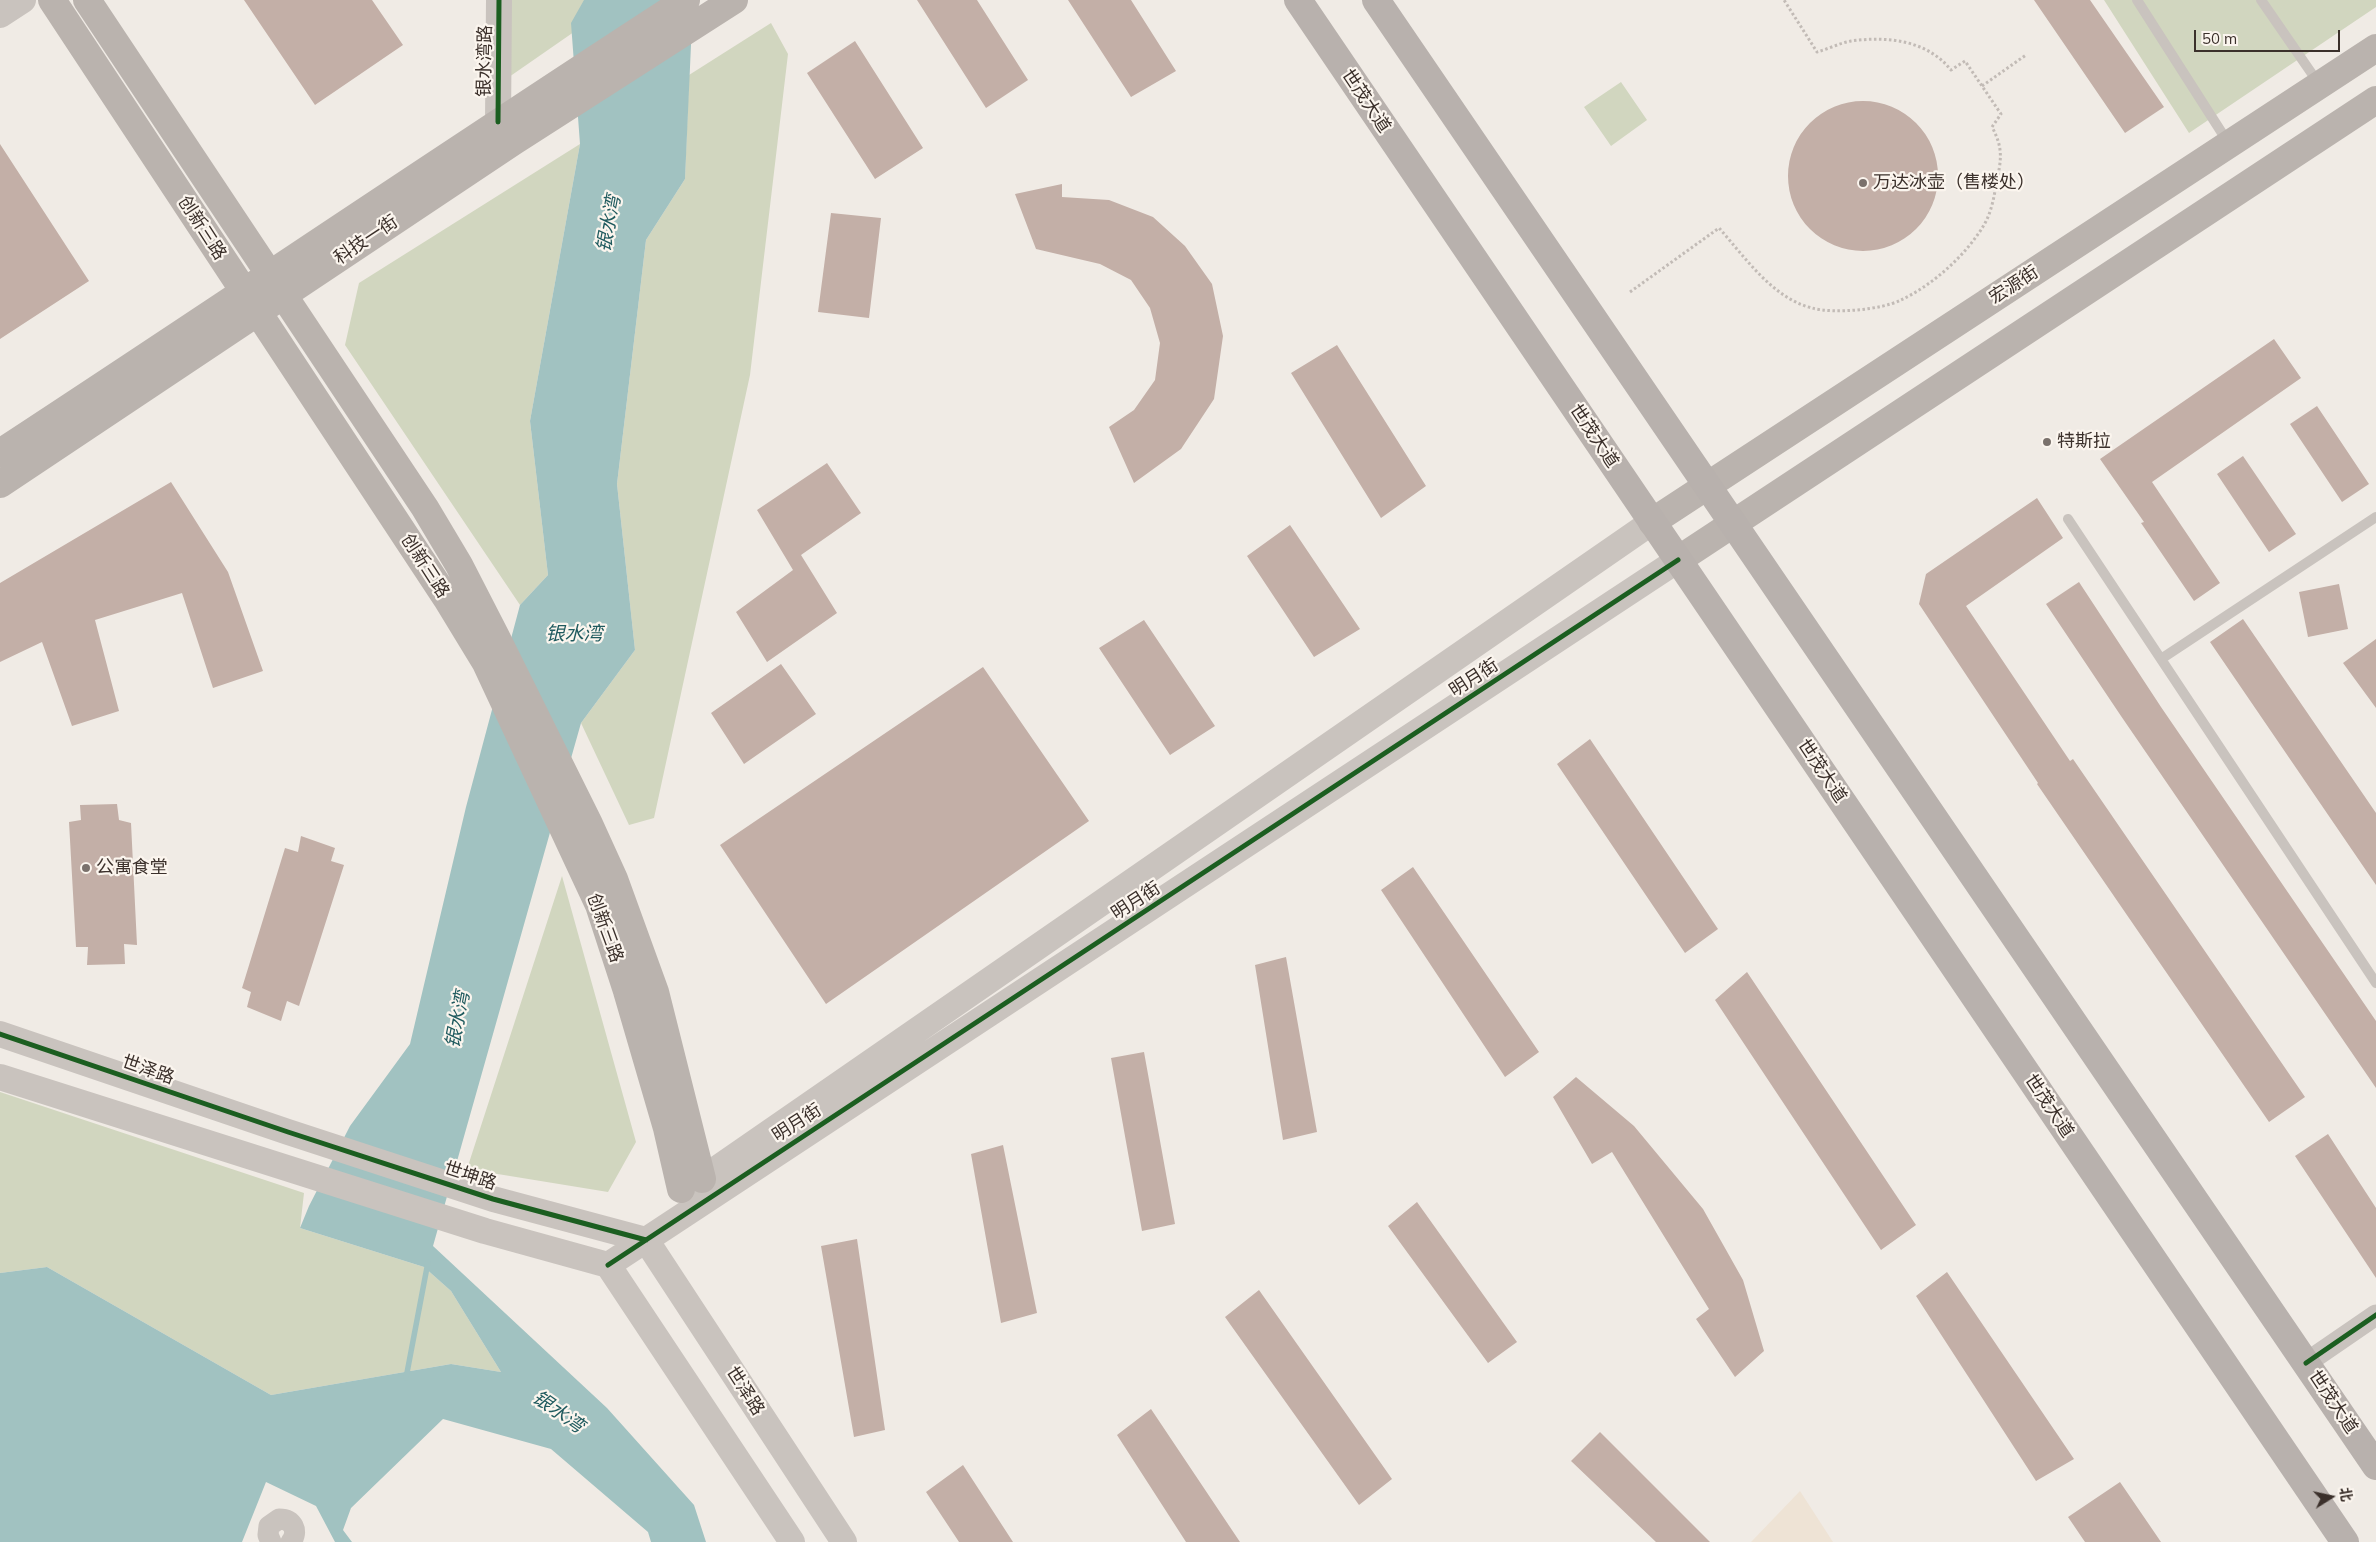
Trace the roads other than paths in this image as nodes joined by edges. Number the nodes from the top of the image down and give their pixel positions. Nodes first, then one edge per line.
1 (23, 0) edge
2 (52, 0) edge
3 (87, 0) edge
4 (499, 0) edge
5 (686, 0) edge
6 (734, 0) edge
7 (1298, 0) edge
8 (1376, 0) edge
9 (2137, 0) edge
10 (2261, 0) edge
11 (0, 15) edge
12 (2376, 48) edge
13 (2319, 85) junction
14 (2376, 100) edge
15 (505, 127) junction
16 (2229, 144) junction
17 (277, 285) junction
18 (251, 302) junction
19 (0, 453) edge
20 (0, 484) edge
21 (1708, 486) junction
22 (2376, 517) edge
23 (2068, 520) dead end
24 (1652, 522) junction
25 (1734, 523) junction
26 (1678, 560) junction
27 (2161, 659) junction
28 (2376, 983) edge
29 (0, 1034) edge
30 (0, 1077) edge
31 (288, 1132) joint
32 (692, 1184) junction
33 (646, 1240) junction
34 (608, 1265) junction
35 (2376, 1315) edge
36 (2306, 1363) junction
37 (2376, 1466) edge
38 (271, 1542) edge
39 (291, 1542) edge
40 (792, 1542) edge
41 (844, 1542) edge
42 (2345, 1542) edge

1 - 11 street
2 - 18 main road, 创新三路
3 - 17 main road, 创新三路
4 - 15 street, 银水湾路
5 - 15 main road, 科技一街
6 - 15 main road, 科技一街
7 - 24 main road, 世茂大道
8 - 21 main road, 世茂大道
9 - 16 lane
10 - 13 lane
12 - 13 main road, 宏源街
13 - 16 main road, 宏源街
14 - 25 main road
15 - 17 main road, 科技一街
16 - 21 main road, 宏源街
17 - 18 main road, 科技一街
17 - 32 main road, 创新三路
18 - 19 main road, 科技一街
18 - 20 main road, 科技一街
18 - 32 main road, 创新三路
21 - 24 main road, 宏源街
21 - 25 main road, 世茂大道
22 - 27 lane
23 - 27 lane
24 - 26 main road, 世茂大道
24 - 32 street, 明月街
25 - 26 main road
25 - 36 main road, 世茂大道
26 - 33 street, 明月街
26 - 42 main road, 世茂大道
27 - 28 lane
29 - 31 street, 世泽路
30 - 34 street
31 - 33 street, 世坤路
32 - 33 street, 明月街
33 - 34 street, 明月街
33 - 41 street, 世泽路
34 - 40 street
35 - 36 street
36 - 37 main road, 世茂大道
38 - 39 street

